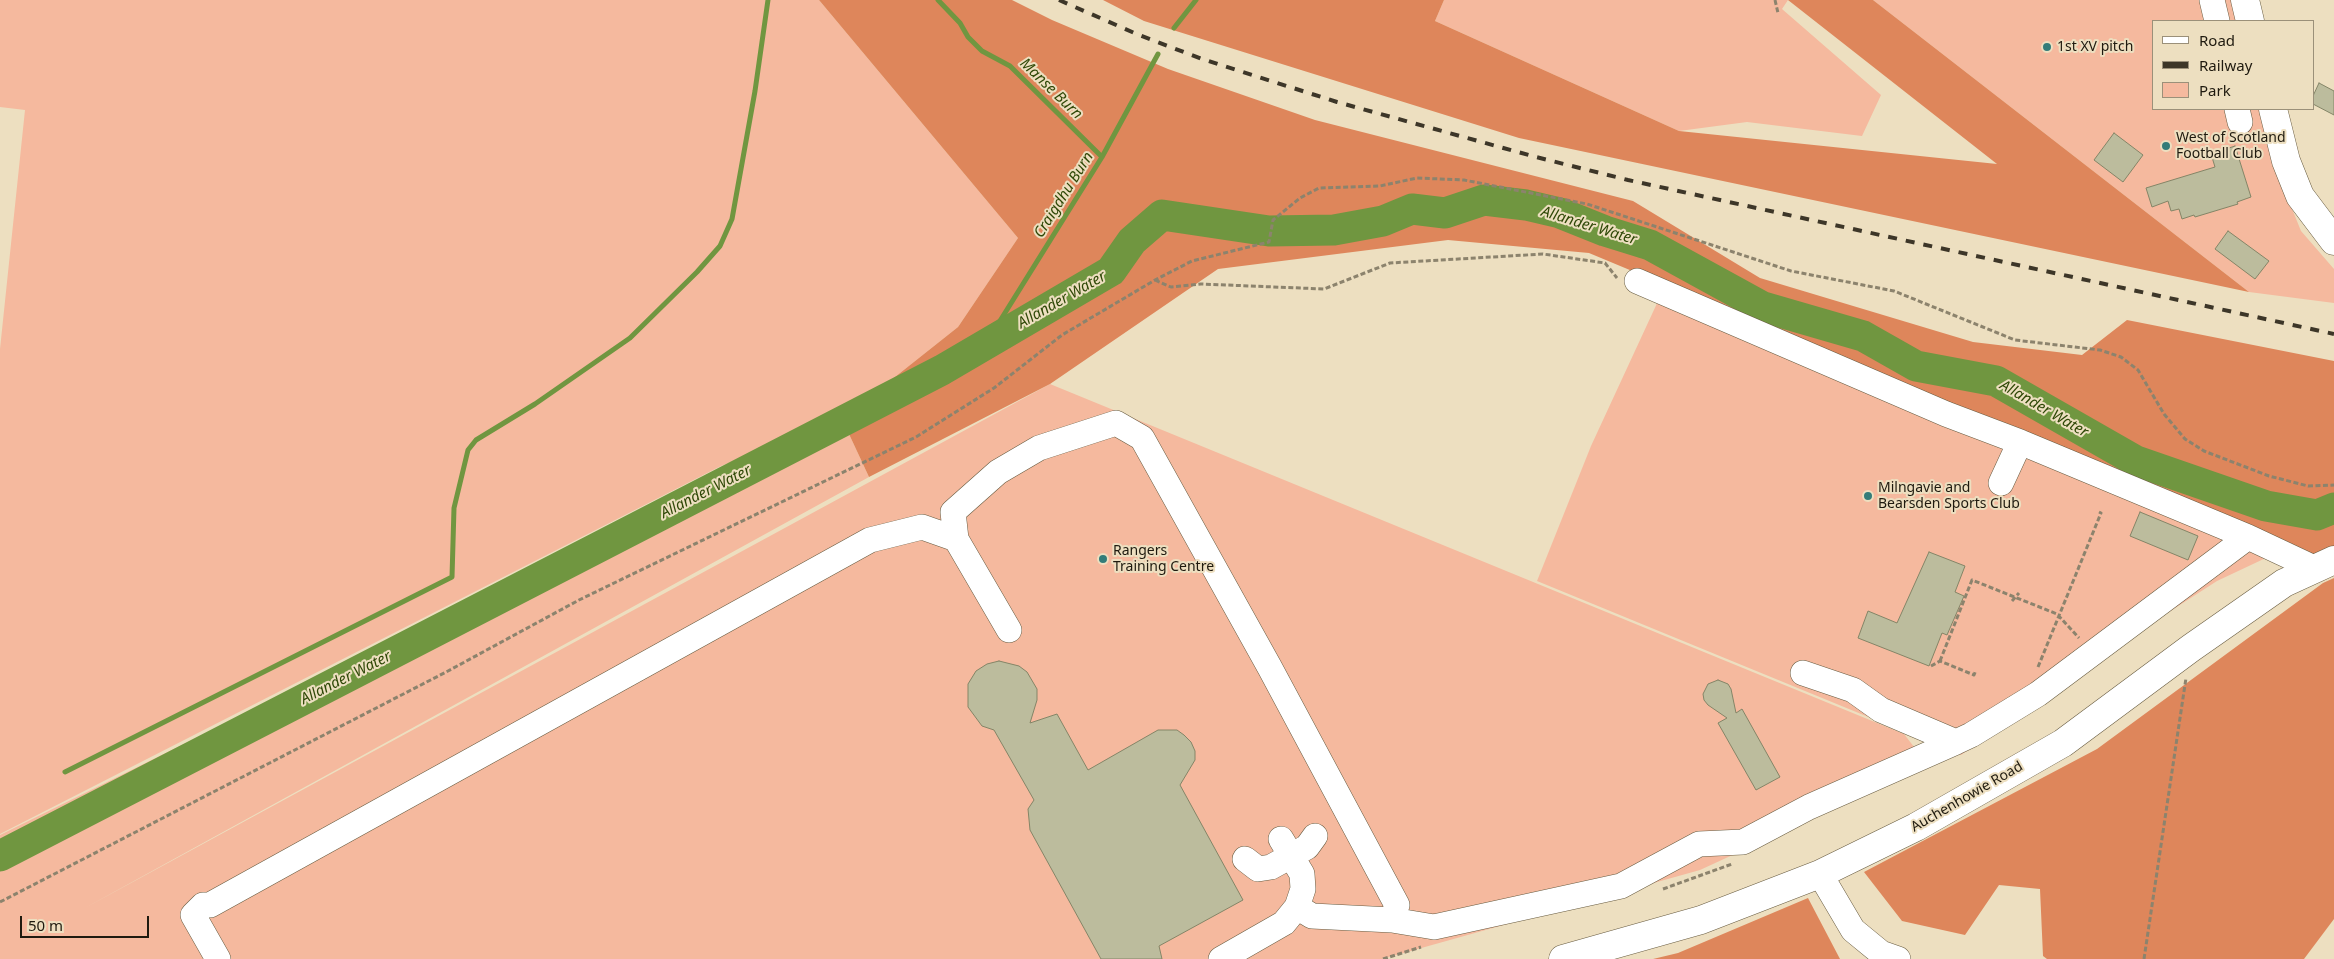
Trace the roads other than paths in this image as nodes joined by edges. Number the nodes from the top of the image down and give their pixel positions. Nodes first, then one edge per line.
1 (2212, 0) edge
2 (2245, 0) edge
3 (2217, 20) edge
4 (2250, 20) edge
5 (2273, 110) edge
6 (2334, 241) edge
7 (1637, 281) dead end
8 (2020, 442) junction
9 (2001, 483) dead end
10 (2248, 537) junction
11 (956, 539) junction
12 (2324, 564) edge
13 (1009, 630) dead end
14 (1803, 673) dead end
15 (1956, 742) junction
16 (1315, 836) dead end
17 (1286, 848) junction
18 (1245, 859) dead end
19 (1820, 874) junction
20 (1296, 907) junction
21 (1392, 920) junction
22 (218, 959) edge
23 (1221, 959) edge
24 (1562, 959) edge
25 (1898, 959) edge

1 - 3 street
2 - 4 main road
5 - 6 main road
7 - 8 street
8 - 9 street
8 - 10 street
10 - 12 street
10 - 15 street
11 - 13 street
11 - 21 street
11 - 22 street
12 - 19 main road, Auchenhowie Road
14 - 15 street
15 - 21 street
16 - 17 street
17 - 18 street
17 - 20 street
19 - 24 main road, Auchenhowie Road
19 - 25 street
20 - 21 street
20 - 23 street

